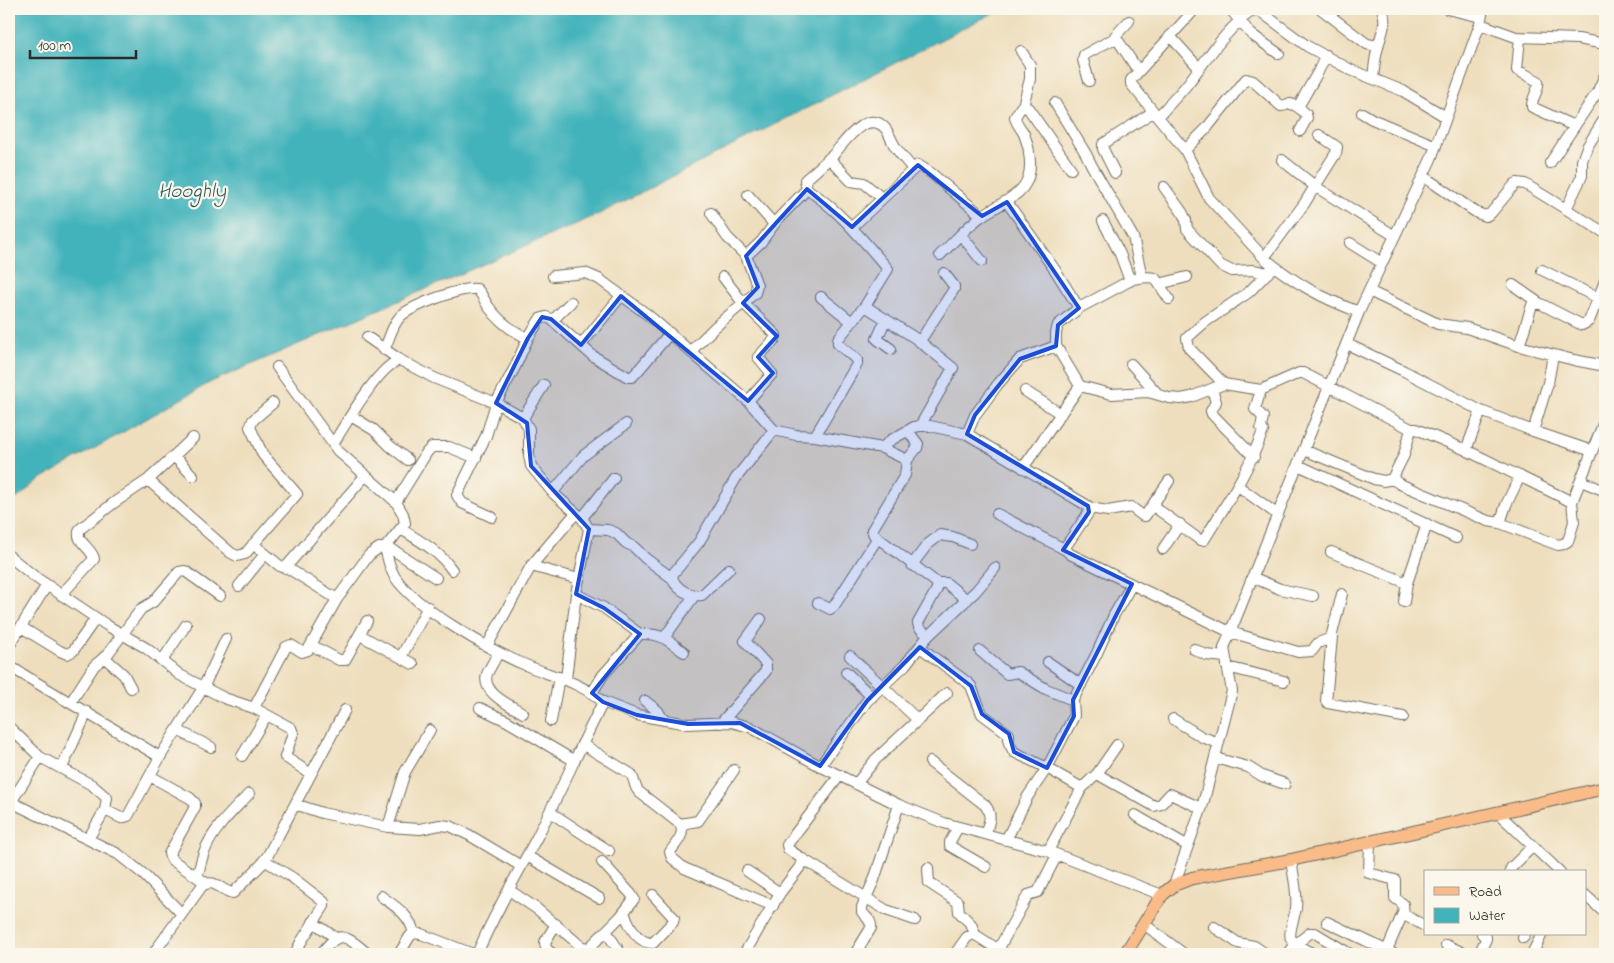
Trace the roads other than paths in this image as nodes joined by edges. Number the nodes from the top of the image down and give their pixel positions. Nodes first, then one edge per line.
1 (1195, 9) edge
2 (1230, 9) edge
3 (1321, 9) edge
4 (1382, 9) edge
5 (1447, 9) edge
6 (1482, 16) edge
7 (1129, 21) dead end
8 (1240, 21) junction
9 (1170, 36) junction
10 (1520, 37) junction
11 (1116, 38) junction
12 (1605, 44) edge
13 (1378, 46) junction
14 (1021, 51) dead end
15 (1279, 54) dead end
16 (1326, 55) junction
17 (1198, 68) junction
18 (1140, 70) junction
19 (1605, 75) edge
20 (1373, 79) junction
21 (1089, 81) dead end
22 (1055, 103) dead end
23 (1023, 106) junction
24 (1298, 107) junction
25 (1362, 113) dead end
26 (1156, 114) junction
27 (1446, 117) junction
28 (1605, 118) edge
29 (1574, 126) junction
30 (1300, 131) dead end
31 (1319, 135) dead end
32 (1436, 146) junction
33 (1185, 150) junction
34 (830, 158) junction
35 (1282, 160) dead end
36 (1550, 163) dead end
37 (913, 169) junction
38 (1071, 169) dead end
39 (1115, 172) dead end
40 (1423, 176) junction
41 (1316, 186) junction
42 (1164, 187) dead end
43 (807, 189) junction
44 (748, 195) dead end
45 (882, 198) junction
46 (1007, 202) junction
47 (1566, 209) junction
48 (711, 213) dead end
49 (982, 216) junction
50 (1103, 221) dead end
51 (774, 224) junction
52 (852, 227) junction
53 (1605, 233) edge
54 (961, 235) junction
55 (1395, 236) junction
56 (1350, 243) dead end
57 (940, 255) dead end
58 (746, 256) junction
59 (1264, 258) junction
60 (982, 261) dead end
61 (1382, 263) junction
62 (1271, 270) junction
63 (1542, 270) dead end
64 (944, 273) dead end
65 (553, 276) dead end
66 (723, 277) dead end
67 (1142, 277) junction
68 (1187, 277) dead end
69 (1130, 281) junction
70 (1605, 281) edge
71 (1159, 284) junction
72 (1513, 286) dead end
73 (1369, 292) junction
74 (621, 296) junction
75 (821, 297) dead end
76 (1598, 298) junction
77 (1169, 299) dead end
78 (571, 302) dead end
79 (744, 303) junction
80 (1539, 303) junction
81 (865, 306) junction
82 (1079, 308) junction
83 (1359, 312) junction
84 (886, 319) junction
85 (553, 320) junction
86 (852, 322) junction
87 (670, 333) junction
88 (367, 337) dead end
89 (528, 338) junction
90 (920, 341) junction
91 (1347, 344) junction
92 (581, 345) junction
93 (1056, 346) junction
94 (1519, 346) junction
95 (891, 349) dead end
96 (384, 350) junction
97 (691, 351) junction
98 (1553, 355) junction
99 (400, 360) junction
100 (1130, 364) dead end
101 (1605, 366) edge
102 (277, 367) dead end
103 (1224, 384) junction
104 (544, 385) dead end
105 (1080, 386) junction
106 (1329, 387) junction
107 (1212, 390) junction
108 (1261, 390) junction
109 (1024, 391) dead end
110 (1158, 394) junction
111 (748, 402) junction
112 (273, 403) dead end
113 (496, 403) junction
114 (1481, 412) junction
115 (1061, 414) junction
116 (351, 416) junction
117 (523, 418) junction
118 (1605, 419) edge
119 (626, 424) dead end
120 (920, 426) junction
121 (1411, 429) junction
122 (774, 430) junction
123 (908, 431) junction
124 (1533, 431) junction
125 (967, 434) junction
126 (815, 436) junction
127 (193, 438) dead end
128 (333, 444) junction
129 (882, 448) junction
130 (1304, 450) junction
131 (1466, 450) junction
132 (1592, 452) junction
133 (174, 456) junction
134 (1254, 457) junction
135 (476, 458) junction
136 (408, 460) dead end
137 (907, 460) junction
138 (1298, 464) junction
139 (1023, 468) junction
140 (193, 476) dead end
141 (365, 476) junction
142 (1520, 476) junction
143 (614, 478) dead end
144 (1392, 479) junction
145 (148, 480) junction
146 (1169, 481) dead end
147 (1581, 481) junction
148 (1238, 486) junction
149 (1605, 491) edge
150 (553, 492) junction
151 (396, 502) junction
152 (1572, 502) junction
153 (1153, 506) junction
154 (1089, 508) junction
155 (997, 514) dead end
156 (579, 515) junction
157 (1278, 515) junction
158 (492, 516) dead end
159 (1500, 523) junction
160 (1180, 524) junction
161 (1427, 524) junction
162 (401, 529) junction
163 (589, 529) junction
164 (1456, 538) dead end
165 (877, 539) junction
166 (253, 544) junction
167 (970, 544) dead end
168 (386, 547) junction
169 (1163, 549) dead end
170 (1066, 550) junction
171 (1331, 552) dead end
172 (265, 554) junction
173 (9, 556) edge
174 (912, 565) junction
175 (531, 566) junction
176 (286, 568) junction
177 (729, 568) dead end
178 (994, 568) dead end
179 (452, 570) dead end
180 (1252, 577) junction
181 (436, 578) dead end
182 (672, 578) junction
183 (579, 579) junction
184 (937, 583) junction
185 (1407, 583) junction
186 (1132, 584) junction
187 (47, 585) junction
188 (239, 586) dead end
189 (576, 594) junction
190 (1342, 594) dead end
191 (61, 595) junction
192 (220, 596) dead end
193 (694, 596) junction
194 (1313, 596) dead end
195 (337, 599) junction
196 (967, 600) junction
197 (1404, 602) dead end
198 (818, 603) dead end
199 (428, 607) junction
200 (96, 618) junction
201 (762, 619) dead end
202 (367, 621) dead end
203 (186, 625) dead end
204 (21, 627) junction
205 (1230, 632) junction
206 (122, 634) junction
207 (640, 634) junction
208 (360, 635) junction
209 (928, 636) junction
210 (1332, 637) junction
211 (664, 638) junction
212 (226, 639) dead end
213 (311, 645) junction
214 (9, 646) edge
215 (487, 646) junction
216 (920, 647) junction
217 (1194, 649) dead end
218 (980, 651) dead end
219 (684, 652) dead end
220 (498, 653) junction
221 (850, 656) dead end
222 (104, 657) junction
223 (401, 657) junction
224 (162, 661) junction
225 (1048, 662) dead end
226 (1226, 662) junction
227 (413, 664) dead end
228 (9, 666) edge
229 (846, 672) dead end
230 (563, 678) junction
231 (1284, 682) dead end
232 (1081, 685) junction
233 (883, 686) junction
234 (131, 688) dead end
235 (203, 688) junction
236 (592, 693) junction
237 (947, 693) dead end
238 (872, 697) junction
239 (1073, 700) junction
240 (644, 701) dead end
241 (71, 702) junction
242 (603, 702) junction
243 (254, 708) junction
244 (480, 708) dead end
245 (345, 710) dead end
246 (87, 712) junction
247 (523, 713) dead end
248 (267, 716) junction
249 (1403, 717) dead end
250 (1173, 719) dead end
251 (551, 720) dead end
252 (663, 720) junction
253 (918, 720) junction
254 (721, 723) junction
255 (9, 727) edge
256 (177, 730) junction
257 (430, 730) dead end
258 (1218, 743) junction
259 (582, 744) junction
260 (1117, 745) dead end
261 (211, 747) dead end
262 (242, 756) dead end
263 (40, 757) junction
264 (160, 757) junction
265 (1215, 758) junction
266 (573, 760) junction
267 (930, 762) dead end
268 (820, 766) junction
269 (62, 768) junction
270 (1047, 768) junction
271 (734, 770) dead end
272 (311, 774) junction
273 (1097, 774) junction
274 (840, 775) junction
275 (150, 776) junction
276 (856, 784) junction
277 (1285, 784) dead end
278 (1082, 788) junction
279 (1605, 788) edge
280 (249, 794) dead end
281 (10, 801) edge
282 (295, 804) junction
283 (899, 805) junction
284 (1201, 808) junction
285 (105, 810) junction
286 (550, 812) junction
287 (1498, 812) junction
288 (1135, 815) dead end
289 (680, 824) junction
290 (388, 827) junction
291 (958, 827) junction
292 (985, 834) junction
293 (88, 839) junction
294 (1006, 840) junction
295 (1370, 842) junction
296 (1188, 846) junction
297 (1533, 846) junction
298 (608, 851) dead end
299 (1052, 853) junction
300 (527, 856) junction
301 (801, 858) junction
302 (264, 860) junction
303 (1291, 860) junction
304 (602, 862) dead end
305 (521, 866) junction
306 (986, 867) dead end
307 (928, 868) dead end
308 (1510, 870) edge
309 (1558, 870) edge
310 (747, 871) dead end
311 (201, 880) junction
312 (1174, 885) junction
313 (509, 890) junction
314 (780, 894) junction
315 (653, 895) dead end
316 (1162, 895) junction
317 (381, 896) dead end
318 (1586, 896) edge
319 (599, 898) dead end
320 (866, 898) junction
321 (773, 906) junction
322 (624, 913) junction
323 (1404, 913) junction
324 (1605, 913) edge
325 (181, 914) junction
326 (915, 920) dead end
327 (313, 922) junction
328 (1327, 922) dead end
329 (556, 924) junction
330 (1144, 924) junction
331 (1424, 926) edge
332 (1214, 928) dead end
333 (606, 932) junction
334 (414, 933) junction
335 (975, 934) junction
336 (1485, 936) edge
337 (1541, 936) edge
338 (336, 938) junction
339 (1296, 944) junction
340 (1446, 945) dead end
341 (582, 951) edge
342 (1001, 952) edge
343 (1390, 952) edge
344 (958, 953) edge
345 (153, 954) edge
346 (295, 954) edge
347 (321, 954) edge
348 (368, 954) edge
349 (399, 954) edge
350 (473, 954) edge
351 (478, 954) edge
352 (553, 954) edge
353 (621, 954) edge
354 (744, 954) edge
355 (855, 954) edge
356 (1125, 954) edge
357 (1184, 954) edge
358 (1266, 954) edge
359 (1288, 954) edge
360 (1314, 954) edge
361 (1350, 954) edge
362 (1466, 954) edge
363 (1479, 954) edge
364 (1532, 954) edge

1 - 9 street
2 - 8 street
3 - 13 street
4 - 13 street
5 - 6 street
6 - 10 street
6 - 27 street
7 - 11 street
8 - 15 street
8 - 16 street
8 - 17 street
9 - 17 street
9 - 18 street
10 - 12 street
10 - 29 street
11 - 18 street
11 - 21 street
13 - 20 street
14 - 23 street
16 - 20 street
16 - 24 street
17 - 26 street
18 - 26 street
19 - 29 street
20 - 27 street
22 - 67 street
23 - 38 street
23 - 46 street
24 - 30 street
24 - 33 street
25 - 32 street
26 - 33 street
26 - 39 street
27 - 32 street
28 - 47 street
29 - 36 street
31 - 41 street
32 - 40 street
33 - 59 street
34 - 37 street
34 - 43 street
34 - 45 street
35 - 41 street
37 - 45 street
37 - 49 street
40 - 47 street
40 - 55 street
41 - 55 street
41 - 59 street
42 - 62 street
43 - 51 street
43 - 52 street
44 - 51 street
45 - 52 street
46 - 49 street
46 - 82 street
47 - 53 street
48 - 58 street
49 - 54 street
50 - 69 street
51 - 58 street
52 - 81 street
54 - 57 street
54 - 60 street
55 - 61 street
56 - 61 street
58 - 79 street
59 - 62 street
61 - 73 street
62 - 83 street
62 - 103 street
63 - 76 street
64 - 90 street
65 - 74 street
66 - 79 street
67 - 69 street
67 - 71 street
68 - 71 street
69 - 82 street
70 - 76 street
71 - 77 street
72 - 80 street
73 - 83 street
73 - 94 street
74 - 87 street
74 - 92 street
75 - 86 street
76 - 80 street
78 - 85 street
79 - 97 street
79 - 111 street
80 - 94 street
81 - 84 street
81 - 86 street
82 - 93 street
83 - 91 street
84 - 90 street
84 - 95 street
85 - 89 street
85 - 92 street
86 - 126 street
87 - 92 street
87 - 97 street
88 - 96 street
89 - 96 street
89 - 113 street
90 - 120 street
91 - 106 street
91 - 114 street
93 - 105 street
93 - 125 street
94 - 98 street
96 - 99 street
97 - 111 street
98 - 101 street
98 - 124 street
99 - 113 street
99 - 116 street
100 - 110 street
102 - 128 street
103 - 107 street
103 - 108 street
104 - 117 street
105 - 110 street
105 - 115 street
106 - 108 street
106 - 121 street
106 - 130 street
107 - 110 street
107 - 134 street
108 - 134 street
109 - 115 street
111 - 122 street
112 - 166 street
113 - 117 street
113 - 135 street
114 - 124 street
114 - 131 street
115 - 139 street
116 - 128 street
116 - 136 street
117 - 150 street
118 - 132 street
119 - 150 street
120 - 123 street
120 - 125 street
121 - 131 street
121 - 144 street
122 - 126 street
122 - 182 street
123 - 129 street
123 - 137 street
124 - 132 street
125 - 139 street
126 - 129 street
127 - 133 street
128 - 141 street
129 - 137 street
130 - 138 street
130 - 144 street
131 - 142 street
132 - 147 street
133 - 140 street
133 - 145 street
134 - 148 street
135 - 151 street
135 - 158 street
137 - 165 street
138 - 157 street
138 - 161 street
139 - 154 street
141 - 151 street
141 - 176 street
142 - 152 street
142 - 159 street
143 - 156 street
144 - 159 street
145 - 166 street
145 - 191 street
146 - 153 street
147 - 149 street
147 - 152 street
148 - 157 street
148 - 160 street
150 - 156 street
151 - 162 street
152 - 159 street
153 - 154 street
153 - 160 street
154 - 170 street
155 - 170 street
156 - 163 street
156 - 175 street
157 - 180 street
160 - 169 street
161 - 164 street
161 - 185 street
162 - 168 street
162 - 179 street
163 - 182 street
163 - 183 street
165 - 174 street
165 - 198 street
166 - 172 street
167 - 174 street
168 - 181 street
168 - 195 street
168 - 199 street
170 - 186 street
171 - 185 street
172 - 176 street
172 - 188 street
173 - 187 street
174 - 184 street
175 - 183 street
175 - 215 street
176 - 195 street
177 - 193 street
178 - 196 street
180 - 194 street
180 - 205 street
182 - 193 street
183 - 189 street
184 - 196 street
184 - 209 street
185 - 197 street
186 - 205 street
186 - 232 street
187 - 191 street
187 - 204 street
189 - 207 street
189 - 230 street
190 - 210 street
191 - 200 street
192 - 206 street
193 - 211 street
195 - 213 street
196 - 209 street
199 - 215 street
199 - 223 street
200 - 204 street
200 - 206 street
201 - 254 street
202 - 208 street
203 - 224 street
204 - 214 street
205 - 210 street
205 - 226 street
206 - 222 street
206 - 224 street
207 - 211 street
207 - 236 street
208 - 213 street
208 - 223 street
209 - 216 street
210 - 249 street
211 - 219 street
212 - 235 street
213 - 243 street
215 - 220 street
216 - 233 street
216 - 270 street
217 - 226 street
218 - 239 street
220 - 230 street
220 - 247 street
221 - 233 street
222 - 234 street
222 - 241 street
223 - 227 street
224 - 235 street
225 - 232 street
226 - 231 street
226 - 258 street
228 - 241 street
229 - 238 street
230 - 236 street
230 - 251 street
232 - 239 street
233 - 238 street
233 - 253 street
235 - 243 street
235 - 256 street
236 - 242 street
237 - 253 street
238 - 268 street
239 - 270 street
240 - 252 street
241 - 246 street
242 - 252 street
242 - 259 street
243 - 248 street
244 - 266 street
245 - 272 street
246 - 264 street
246 - 269 street
248 - 262 street
248 - 272 street
250 - 258 street
252 - 254 street
253 - 276 street
254 - 268 street
255 - 263 street
256 - 261 street
256 - 264 street
257 - 290 street
258 - 265 street
259 - 266 street
259 - 289 street
260 - 273 street
263 - 269 street
263 - 281 street
264 - 275 street
265 - 277 street
265 - 284 street
266 - 286 street
267 - 292 street
268 - 274 street
269 - 285 street
270 - 278 street
270 - 294 street
271 - 289 street
272 - 282 street
273 - 278 street
273 - 284 street
274 - 276 street
274 - 301 street
275 - 285 street
275 - 311 street
276 - 283 street
278 - 299 street
279 - 287 main road
280 - 311 street
281 - 293 street
282 - 290 street
282 - 302 street
283 - 291 street
283 - 320 street
284 - 296 street
285 - 293 street
286 - 298 street
286 - 300 street
287 - 295 main road
287 - 297 street
288 - 296 street
289 - 321 street
290 - 305 street
291 - 292 street
291 - 306 street
292 - 294 street
293 - 325 street
294 - 299 street
295 - 303 main road
295 - 323 street
296 - 312 street
297 - 308 street
297 - 309 street
299 - 316 street
299 - 342 street
300 - 305 street
300 - 319 street
301 - 314 street
301 - 320 street
302 - 311 street
302 - 327 street
303 - 312 main road
303 - 339 street
304 - 322 street
305 - 313 street
307 - 335 street
310 - 314 street
311 - 325 street
312 - 316 main road
313 - 329 street
313 - 351 street
314 - 321 street
315 - 322 street
316 - 330 main road
317 - 334 street
318 - 324 street
320 - 326 street
320 - 355 street
321 - 354 street
322 - 333 street
323 - 331 street
323 - 343 street
325 - 345 street
327 - 338 street
327 - 346 street
328 - 343 street
329 - 341 street
329 - 352 street
330 - 356 main road
330 - 357 street
332 - 358 street
333 - 341 street
333 - 353 street
334 - 349 street
334 - 350 street
335 - 342 street
335 - 344 street
336 - 363 street
337 - 364 street
338 - 347 street
338 - 348 street
339 - 359 street
339 - 360 street
339 - 361 street
340 - 362 street

